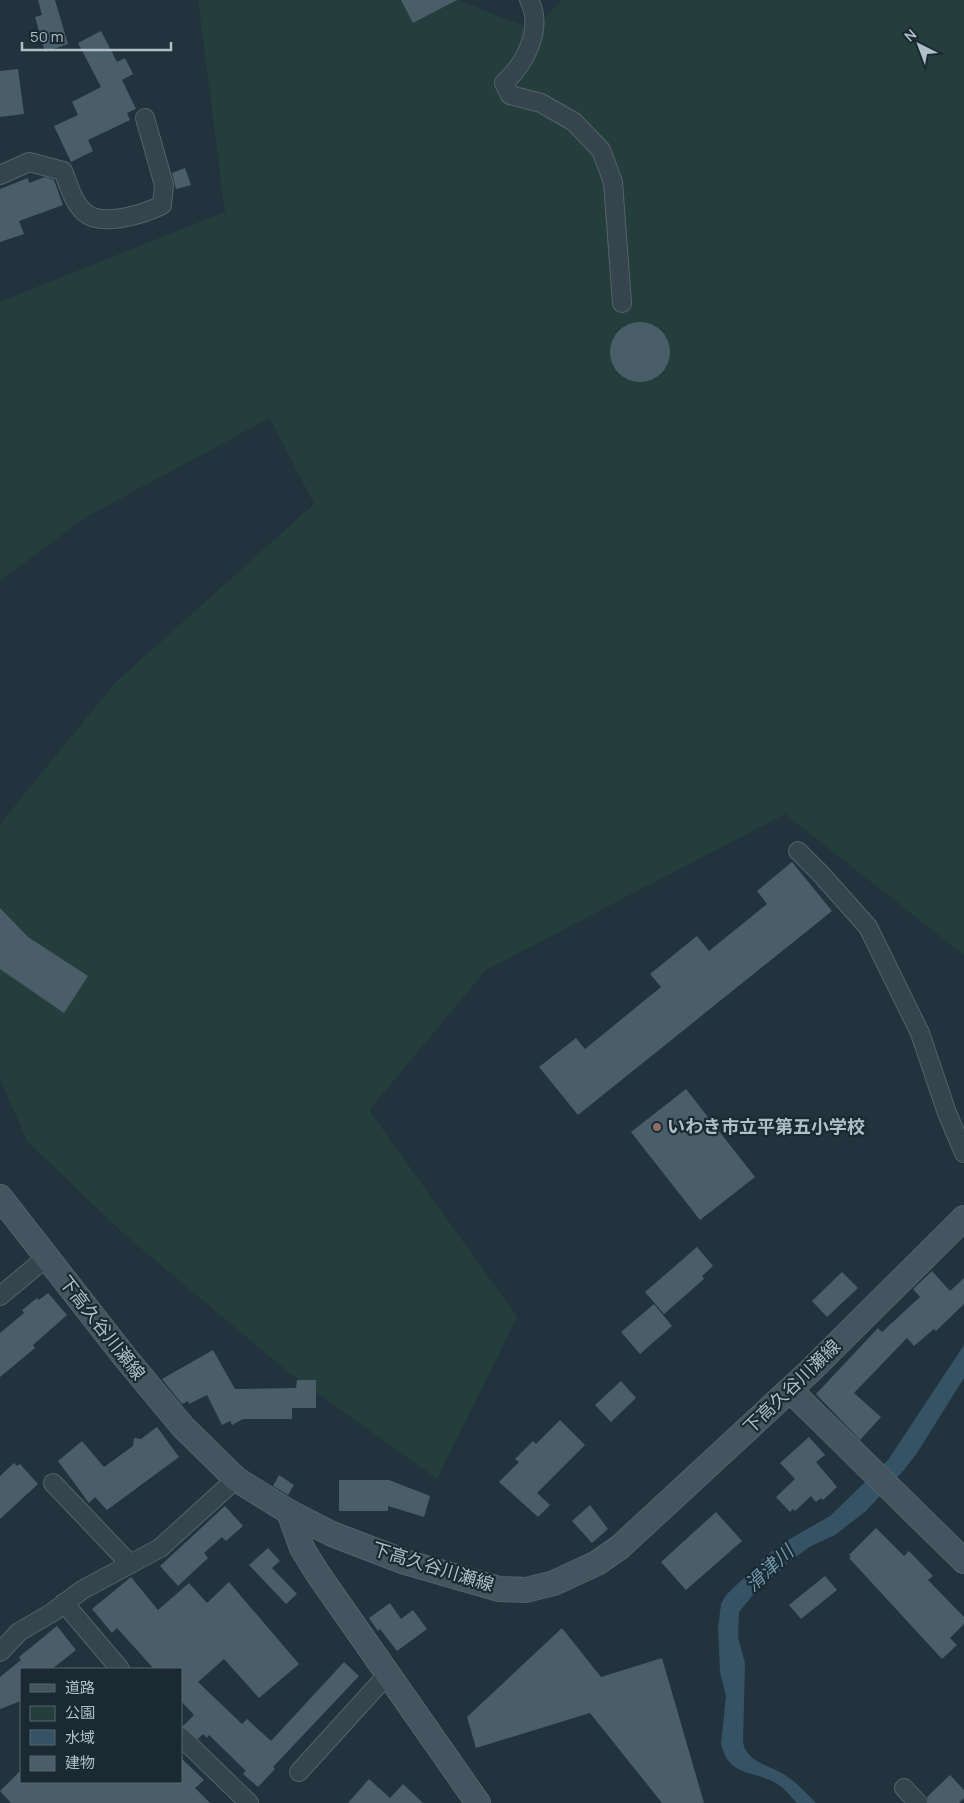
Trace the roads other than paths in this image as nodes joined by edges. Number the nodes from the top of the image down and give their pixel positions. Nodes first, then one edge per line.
1 (529, 0) edge
2 (145, 118) dead end
3 (0, 176) edge
4 (622, 303) dead end
5 (798, 851) dead end
6 (964, 1153) edge
7 (0, 1197) edge
8 (964, 1218) edge
9 (47, 1257) junction
10 (0, 1296) edge
11 (790, 1390) junction
12 (236, 1479) junction
13 (53, 1483) dead end
14 (289, 1512) junction
15 (964, 1561) edge
16 (130, 1564) junction
17 (64, 1603) junction
18 (0, 1652) edge
19 (119, 1668) edge
20 (388, 1674) junction
21 (182, 1738) edge
22 (299, 1772) dead end
23 (904, 1788) dead end
24 (249, 1803) edge
25 (478, 1803) edge
26 (918, 1803) edge

1 - 4 street
2 - 3 street
5 - 6 street
7 - 9 main road, 下高久谷川瀬線
8 - 11 main road, 下高久谷川瀬線
9 - 10 street
9 - 12 main road, 下高久谷川瀬線
11 - 14 main road, 下高久谷川瀬線
11 - 15 main road
12 - 14 main road, 下高久谷川瀬線
12 - 16 street
13 - 16 street
14 - 20 main road
16 - 17 street
17 - 18 street
17 - 19 street
20 - 22 street
20 - 25 main road
21 - 24 street
23 - 26 street

